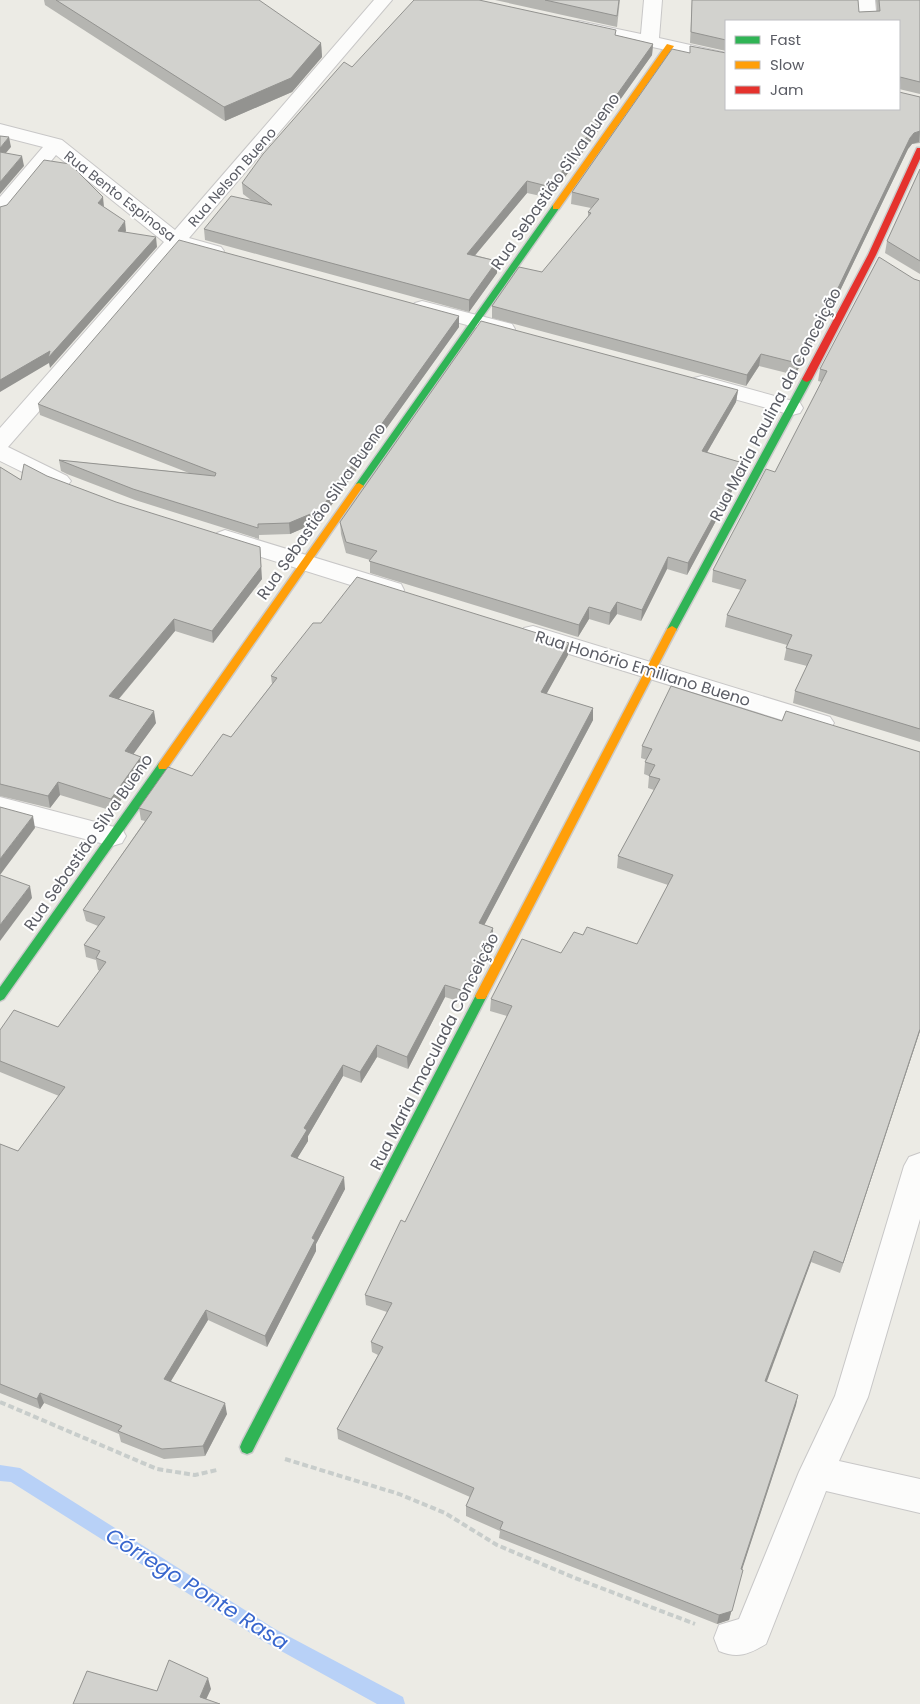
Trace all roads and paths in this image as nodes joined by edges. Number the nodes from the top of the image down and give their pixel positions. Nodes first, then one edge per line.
1 (383, 0) edge
2 (653, 0) edge
3 (866, 0) edge
4 (868, 20) edge
5 (566, 23) edge
6 (650, 41) junction
7 (670, 46) junction
8 (725, 58) edge
9 (0, 130) edge
10 (55, 144) junction
11 (920, 150) edge
12 (0, 210) edge
13 (176, 241) junction
14 (233, 256) edge
15 (401, 301) edge
16 (476, 321) junction
17 (524, 334) edge
18 (687, 379) edge
19 (792, 408) junction
20 (0, 442) edge
21 (0, 452) edge
22 (84, 491) edge
23 (201, 530) edge
24 (304, 562) junction
25 (412, 596) edge
26 (508, 626) edge
27 (650, 670) junction
28 (844, 730) edge
29 (0, 807) edge
30 (112, 836) junction
31 (0, 996) edge
32 (920, 1166) edge
33 (0, 1402) edge
34 (247, 1447) junction
35 (816, 1472) junction
36 (920, 1496) edge
37 (732, 1638) joint

1 - 13 street, Rua Nelson Bueno
2 - 6 street
3 - 4 street
5 - 6 street
6 - 7 street
7 - 8 street
7 - 16 street, Rua Sebastião Silva Bueno
9 - 10 street, Rua Bento Espinosa
10 - 12 street
10 - 13 street, Rua Bento Espinosa
11 - 19 street, Rua Maria Paulina da Conceição
13 - 14 street, Rua Bento Espinosa
13 - 20 street, Rua Nelson Bueno
15 - 16 street
16 - 17 street
16 - 24 street, Rua Sebastião Silva Bueno
18 - 19 street
19 - 27 street, Rua Maria Paulina da Conceição
21 - 22 street
23 - 24 street
24 - 25 street
24 - 30 street, Rua Sebastião Silva Bueno
26 - 27 street, Rua Honório Emiliano Bueno
27 - 28 street, Rua Honório Emiliano Bueno
27 - 34 street, Rua Maria Imaculada Conceição
29 - 30 street
30 - 31 street, Rua Sebastião Silva Bueno
32 - 35 street
33 - 34 path
34 - 37 path
35 - 36 street
35 - 37 street

